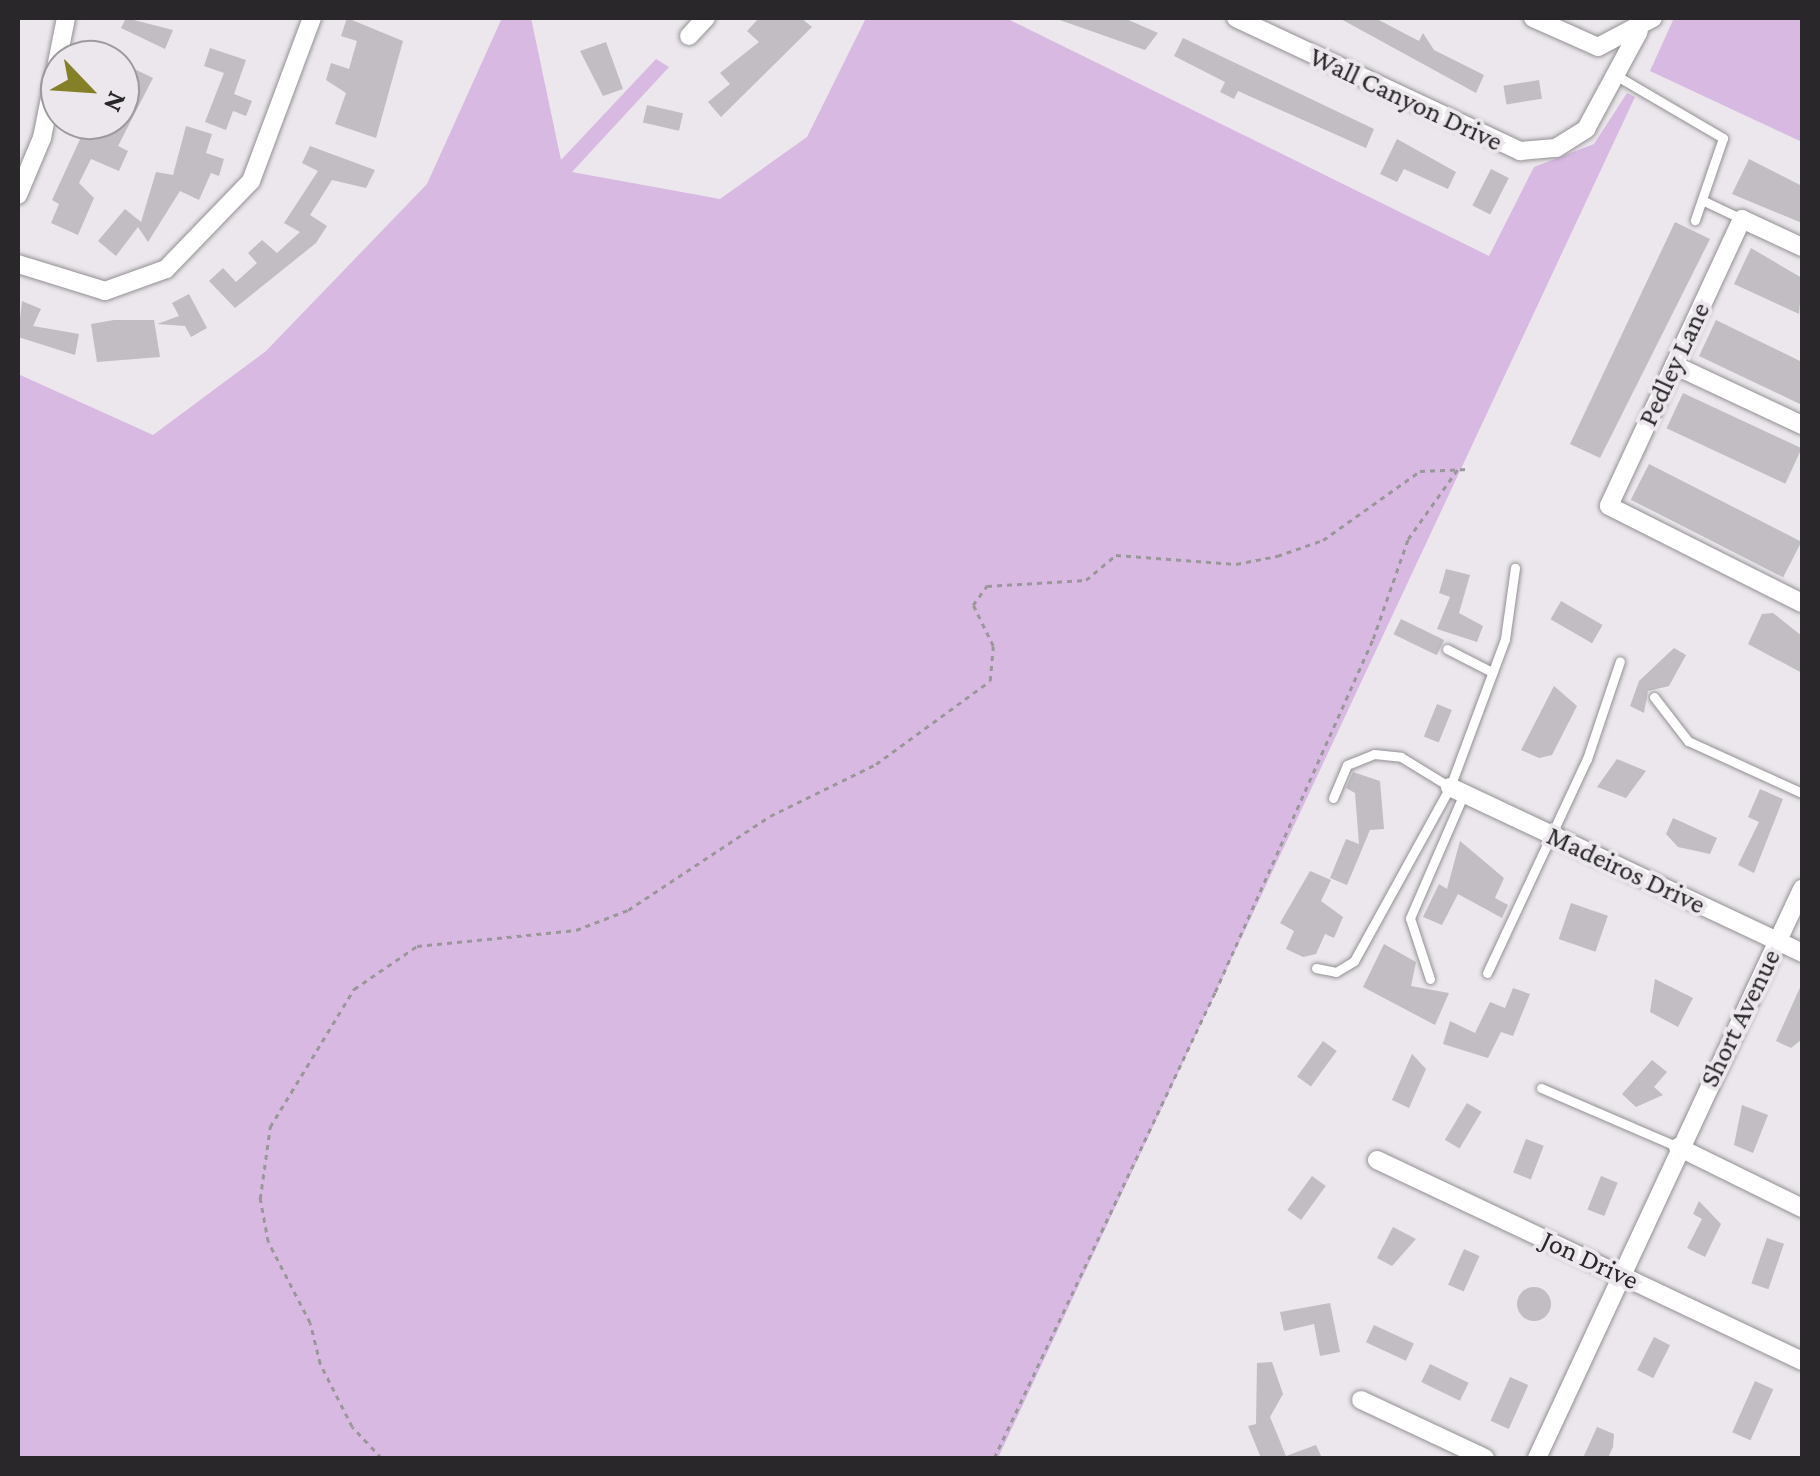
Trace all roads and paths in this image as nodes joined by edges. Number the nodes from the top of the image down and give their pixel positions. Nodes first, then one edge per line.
1 (66, 18) edge
2 (312, 18) edge
3 (706, 18) edge
4 (1236, 18) edge
5 (1533, 18) edge
6 (1645, 25) edge
7 (689, 36) dead end
8 (1617, 76) junction
9 (18, 195) edge
10 (1704, 201) junction
11 (1742, 219) junction
12 (1695, 220) dead end
13 (1802, 247) edge
14 (18, 264) edge
15 (1674, 365) junction
16 (1802, 425) edge
17 (1458, 469) junction
18 (1469, 470) dead end
19 (1515, 568) dead end
20 (1802, 603) edge
21 (1447, 650) dead end
22 (1620, 661) dead end
23 (1492, 672) junction
24 (1654, 697) dead end
25 (1457, 790) junction
26 (1802, 793) edge
27 (1333, 798) dead end
28 (1550, 834) junction
29 (1802, 889) edge
30 (1778, 942) junction
31 (1802, 953) edge
32 (1316, 968) dead end
33 (1487, 973) dead end
34 (1430, 979) dead end
35 (1541, 1088) dead end
36 (1678, 1147) junction
37 (1377, 1160) dead end
38 (1802, 1208) edge
39 (1622, 1276) junction
40 (1802, 1361) edge
41 (1362, 1400) dead end
42 (381, 1458) edge
43 (994, 1458) edge
44 (1485, 1458) edge
45 (1537, 1458) edge

1 - 9 street
2 - 14 street
3 - 7 street
4 - 8 street, Wall Canyon Drive
5 - 6 street
6 - 8 street, Wall Canyon Drive
8 - 10 lane
10 - 11 lane
10 - 12 lane
11 - 13 street
11 - 15 street, Pedley Lane
15 - 16 street
15 - 20 street, Pedley Lane
17 - 18 path
17 - 42 path
17 - 43 path
19 - 23 lane
21 - 23 lane
22 - 28 lane
23 - 25 lane
24 - 26 lane
25 - 27 lane
25 - 28 street, Madeiros Drive
25 - 32 lane
25 - 34 lane
28 - 30 street, Madeiros Drive
28 - 33 lane
29 - 30 street, Short Avenue
30 - 31 street, Madeiros Drive
30 - 36 street, Short Avenue
35 - 36 lane
36 - 38 street
36 - 39 street, Short Avenue
37 - 39 street, Jon Drive
39 - 40 street, Jon Drive
39 - 45 street, Short Avenue
41 - 44 street

